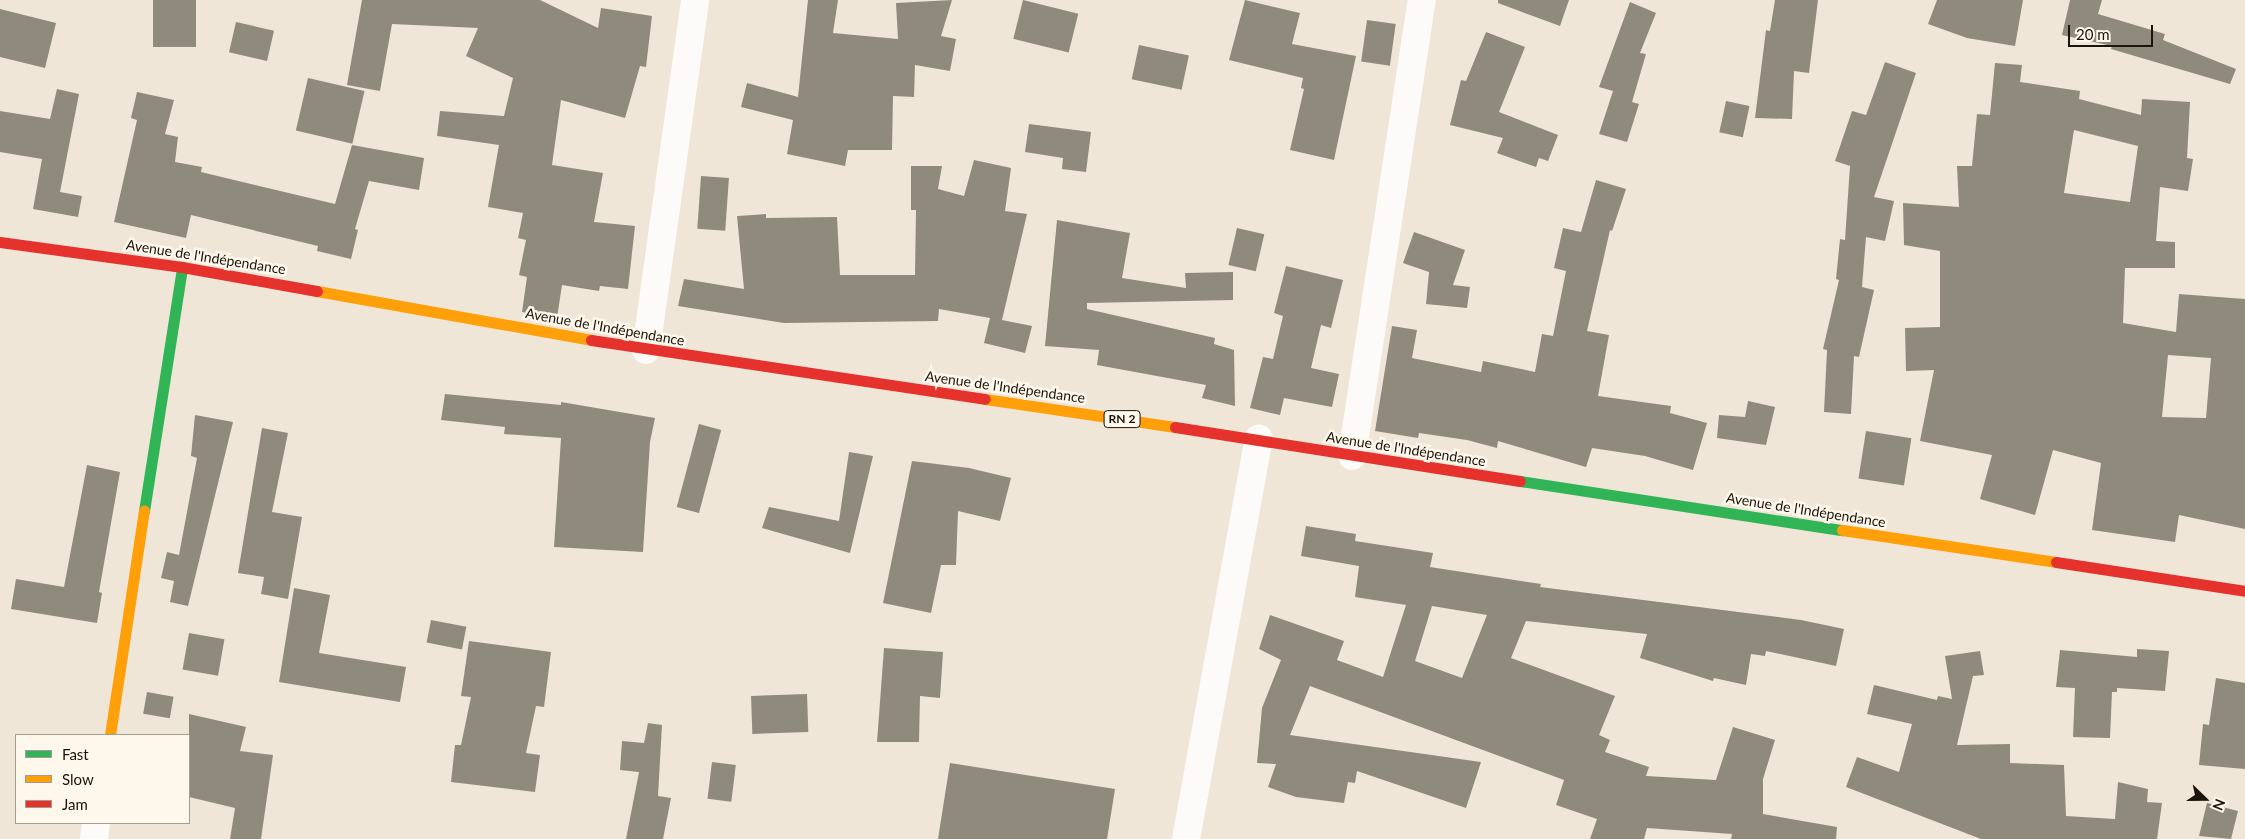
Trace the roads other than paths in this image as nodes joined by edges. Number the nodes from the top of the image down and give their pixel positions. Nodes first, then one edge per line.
1 (695, 0) edge
2 (1422, 0) edge
3 (0, 242) edge
4 (182, 267) junction
5 (646, 350) junction
6 (1259, 439) junction
7 (1352, 456) junction
8 (2245, 591) edge
9 (110, 734) edge
10 (96, 824) edge
11 (94, 839) edge
12 (1186, 839) edge

1 - 5 street
2 - 7 street
3 - 4 main road, Avenue de l'Indépendance / RN 2
4 - 5 main road, Avenue de l'Indépendance / RN 2
4 - 9 main road
5 - 6 main road, Avenue de l'Indépendance / RN 2
6 - 7 main road, Avenue de l'Indépendance / RN 2
6 - 12 street
7 - 8 main road, Avenue de l'Indépendance / RN 2
10 - 11 street

